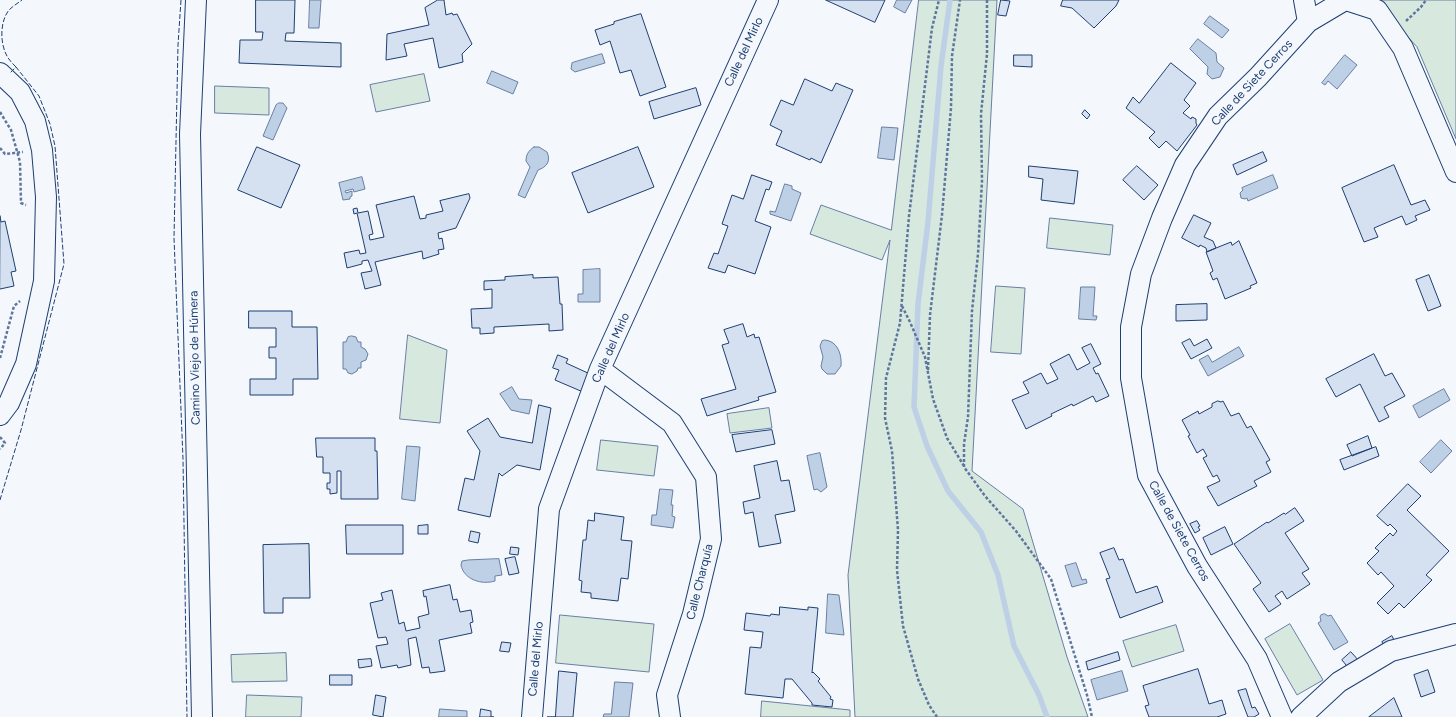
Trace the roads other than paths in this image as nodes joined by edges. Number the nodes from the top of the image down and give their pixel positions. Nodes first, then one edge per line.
1 (196, 0) edge
2 (768, 0) edge
3 (1304, 0) edge
4 (1345, 0) edge
5 (1308, 22) junction
6 (0, 73) edge
7 (1456, 172) edge
8 (600, 369) junction
9 (0, 415) edge
10 (1456, 634) edge
11 (202, 717) edge
12 (532, 717) edge
13 (670, 717) edge
14 (1282, 717) edge
15 (1301, 717) edge

1 - 11 street, Camino Viejo de Húmera
2 - 8 street, Calle del Mirlo
3 - 5 street
4 - 5 street, Calle de Siete Cerros
4 - 7 street
5 - 14 street, Calle de Siete Cerros
6 - 9 street
8 - 12 street, Calle del Mirlo
8 - 13 street, Calle Charquía
10 - 15 street

